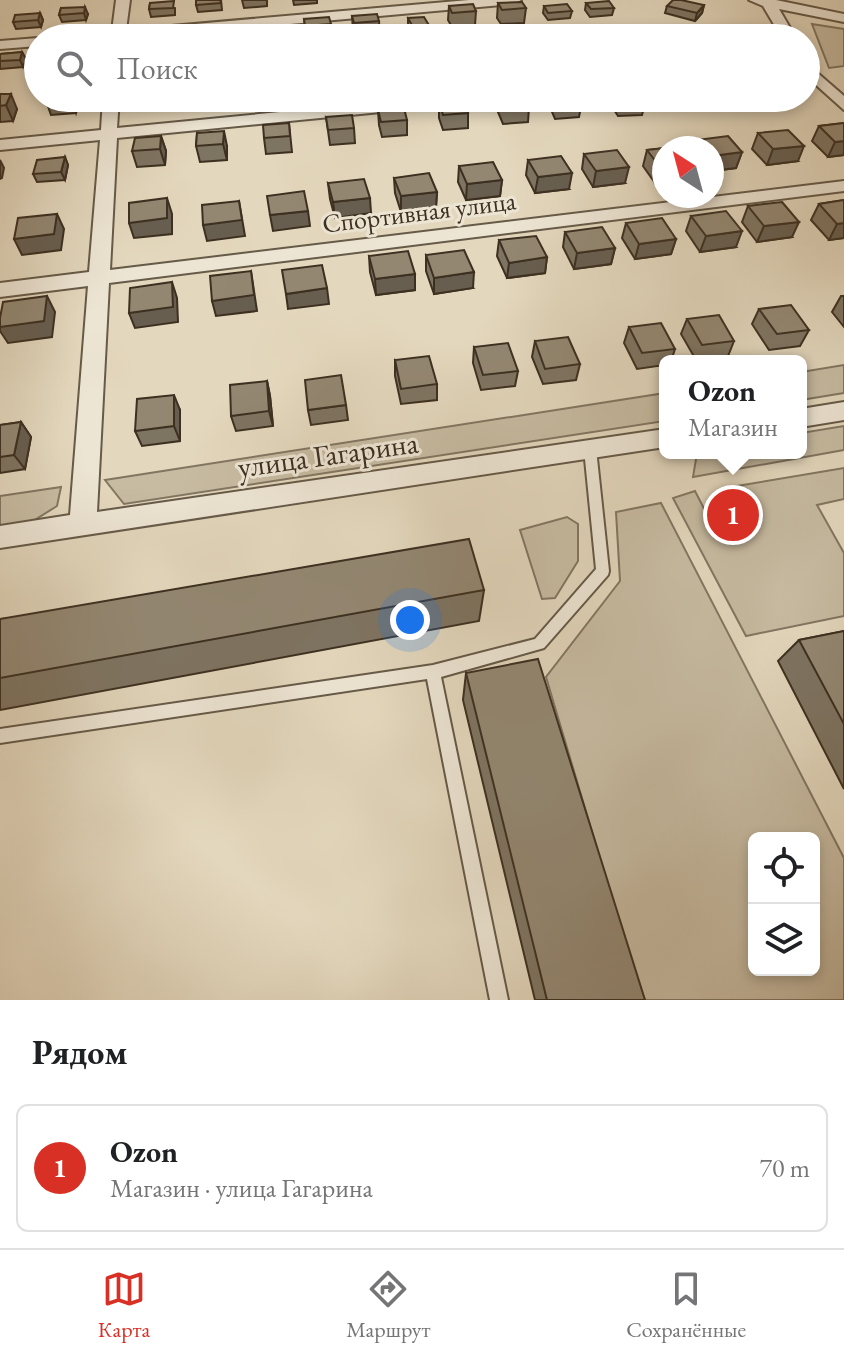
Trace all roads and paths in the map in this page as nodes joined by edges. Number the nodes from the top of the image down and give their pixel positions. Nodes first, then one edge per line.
1 (123, 0) edge
2 (514, 0) edge
3 (764, 1) edge
4 (844, 18) edge
5 (120, 24) edge
6 (250, 24) edge
7 (780, 24) edge
8 (24, 43) edge
9 (0, 45) edge
10 (820, 81) edge
11 (844, 105) edge
12 (109, 112) edge
13 (334, 112) edge
14 (107, 135) junction
15 (0, 145) edge
16 (844, 186) edge
17 (97, 278) junction
18 (0, 290) edge
19 (844, 411) edge
20 (807, 417) edge
21 (659, 439) edge
22 (590, 449) junction
23 (83, 524) junction
24 (0, 537) edge
25 (433, 672) junction
26 (0, 736) edge
27 (499, 1000) edge

1 - 5 street
2 - 6 street
3 - 4 street
3 - 7 street
8 - 9 street
10 - 11 street
12 - 14 street
13 - 14 street
14 - 15 street
14 - 17 street
16 - 17 street, Спортивная улица
17 - 18 street, Спортивная улица
17 - 23 street
19 - 20 street
21 - 22 street, улица Гагарина
22 - 23 street, улица Гагарина
22 - 25 lane
23 - 24 street, улица Гагарина
25 - 26 lane
25 - 27 lane

